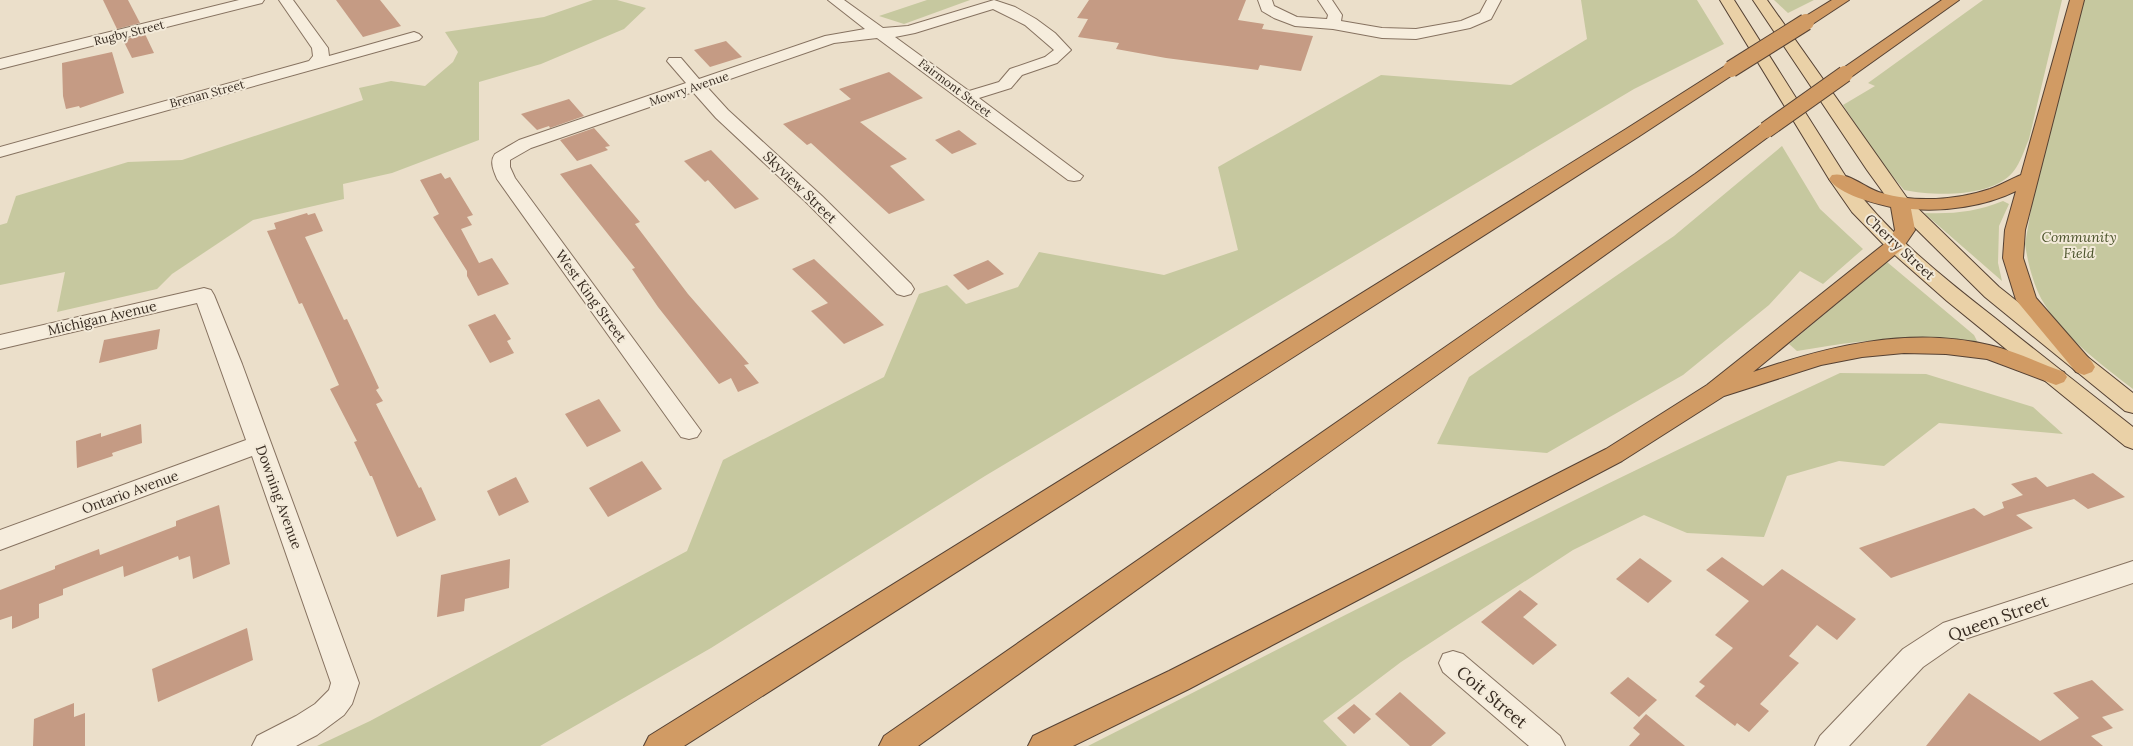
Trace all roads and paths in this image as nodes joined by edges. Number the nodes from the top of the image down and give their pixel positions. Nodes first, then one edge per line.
1 (257, 0) edge
2 (286, 0) edge
3 (835, 0) edge
4 (1265, 0) edge
5 (1325, 0) edge
6 (1494, 0) edge
7 (1727, 0) edge
8 (1760, 0) edge
9 (1842, 0) edge
10 (1952, 0) edge
11 (2077, 0) edge
12 (1333, 24) junction
13 (879, 33) junction
14 (414, 37) dead end
15 (675, 61) dead end
16 (0, 64) edge
17 (315, 64) junction
18 (696, 86) junction
19 (967, 97) junction
20 (0, 152) edge
21 (502, 158) joint
22 (1074, 176) dead end
23 (2029, 178) junction
24 (1838, 179) junction
25 (1900, 202) junction
26 (1895, 244) junction
27 (904, 289) dead end
28 (204, 295) joint
29 (0, 342) edge
30 (2084, 366) junction
31 (2056, 377) junction
32 (1715, 390) junction
33 (2133, 405) edge
34 (689, 431) dead end
35 (2133, 440) edge
36 (260, 444) junction
37 (0, 540) edge
38 (2133, 572) edge
39 (1453, 663) dead end
40 (267, 746) edge
41 (659, 746) edge
42 (894, 746) edge
43 (1043, 746) edge
44 (1550, 746) edge
45 (1830, 746) edge

1 - 16 street, Rugby Street
2 - 17 street
3 - 13 street, Fairmont Street
4 - 12 street
5 - 12 street
6 - 12 street
7 - 24 main road, Cherry Street
8 - 25 main road
9 - 41 highway, bridge
10 - 42 highway, bridge
11 - 23 highway
13 - 18 street, Mowry Avenue
13 - 19 street, Fairmont Street
13 - 19 street, Mowry Avenue
14 - 17 street, Brenan Street
15 - 18 street, Skyview Street
17 - 20 street, Brenan Street
18 - 21 street, Mowry Avenue
18 - 27 street, Skyview Street
19 - 22 street, Fairmont Street
21 - 34 street, West King Street
23 - 25 highway
23 - 30 highway
24 - 25 highway
24 - 26 main road, Cherry Street
25 - 26 highway
25 - 30 main road
26 - 31 main road, Cherry Street
26 - 32 highway
28 - 29 street, Michigan Avenue
28 - 36 street, Downing Avenue
30 - 33 main road
31 - 32 highway
31 - 35 main road, Cherry Street
32 - 43 highway
36 - 37 street, Ontario Avenue
36 - 40 street, Downing Avenue
38 - 45 street, Queen Street
39 - 44 street, Coit Street

